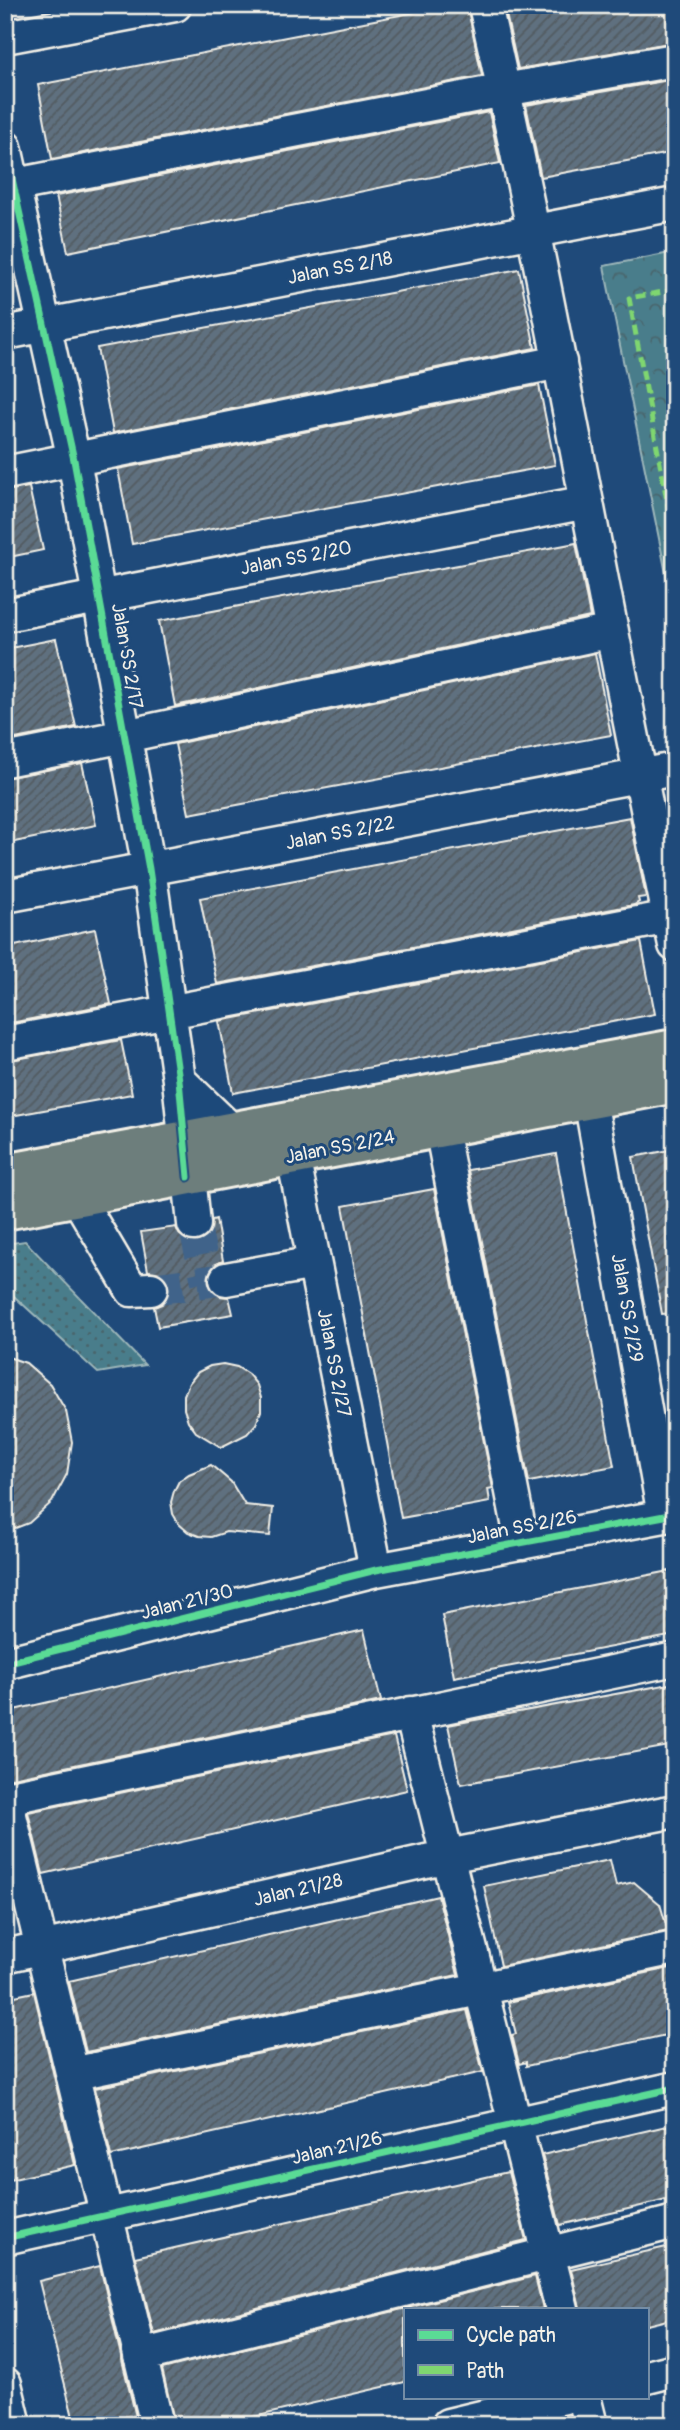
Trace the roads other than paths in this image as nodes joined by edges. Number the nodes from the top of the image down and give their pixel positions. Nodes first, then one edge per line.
1 (175, 5) edge
2 (485, 5) edge
3 (5, 37) edge
4 (675, 60) edge
5 (504, 90) junction
6 (5, 147) edge
7 (10, 186) edge
8 (675, 204) edge
9 (535, 231) junction
10 (46, 325) junction
11 (5, 333) edge
12 (560, 362) junction
13 (74, 460) junction
14 (5, 473) edge
15 (587, 502) junction
16 (100, 596) junction
17 (5, 615) edge
18 (612, 631) junction
19 (125, 736) junction
20 (5, 760) edge
21 (675, 769) edge
22 (639, 776) junction
23 (149, 869) junction
24 (5, 896) edge
25 (673, 926) edge
26 (168, 1013) junction
27 (5, 1043) edge
28 (675, 1049) edge
29 (179, 1080) junction
30 (675, 1083) edge
31 (590, 1099) junction
32 (441, 1128) junction
33 (233, 1132) junction
34 (293, 1156) junction
35 (186, 1159) junction
36 (5, 1174) edge
37 (76, 1195) junction
38 (5, 1210) edge
39 (194, 1224) tunnel mouth
40 (314, 1263) junction
41 (226, 1279) tunnel mouth
42 (151, 1289) tunnel mouth
43 (669, 1515) edge
44 (522, 1543) junction
45 (376, 1570) junction
46 (675, 1659) edge
47 (5, 1663) edge
48 (411, 1713) junction
49 (6, 1796) edge
50 (675, 1811) edge
51 (448, 1856) junction
52 (42, 1948) junction
53 (675, 1948) edge
54 (5, 1956) edge
55 (480, 1988) junction
56 (72, 2074) junction
57 (675, 2088) edge
58 (515, 2124) junction
59 (107, 2216) junction
60 (675, 2222) edge
61 (5, 2238) edge
62 (548, 2254) junction
63 (562, 2308) edge
64 (140, 2356) junction
65 (675, 2371) edge
66 (648, 2377) edge
67 (6, 2390) edge
68 (561, 2398) edge
69 (584, 2398) edge
70 (15, 2425) edge
71 (157, 2425) edge
72 (448, 2425) edge
73 (591, 2425) edge

1 - 3 street
2 - 5 street
4 - 5 street
5 - 7 street
5 - 9 street
6 - 7 street, Jalan SS 2/17
7 - 10 street, Jalan SS 2/17
8 - 9 street, Jalan SS 2/18
9 - 10 street, Jalan SS 2/18
9 - 12 street
10 - 11 street, Jalan SS 2/18
10 - 13 street, Jalan SS 2/17
12 - 13 street
12 - 15 street
13 - 14 street
13 - 16 street, Jalan SS 2/17
15 - 16 street, Jalan SS 2/20
15 - 18 street
16 - 17 street, Jalan SS 2/20
16 - 19 street, Jalan SS 2/17
18 - 19 street
18 - 22 street
19 - 20 street
19 - 23 street, Jalan SS 2/17
21 - 22 street, Jalan SS 2/22
22 - 23 street, Jalan SS 2/22
22 - 25 street
23 - 24 street, Jalan SS 2/22
23 - 26 street, Jalan SS 2/17
25 - 26 street
26 - 27 street
26 - 29 street, Jalan SS 2/17
28 - 33 main road, Jalan SS 2/24
29 - 33 street
29 - 35 street, Jalan SS 2/17
30 - 31 main road, Jalan SS 2/24
31 - 32 main road, Jalan SS 2/24
31 - 43 street, Jalan SS 2/29
32 - 34 main road, Jalan SS 2/24
32 - 44 street
33 - 35 main road, Jalan SS 2/24
34 - 35 main road, Jalan SS 2/24
34 - 40 street, Jalan SS 2/27
35 - 36 main road, Jalan SS 2/24
35 - 37 main road, Jalan SS 2/24
35 - 39 street, Jalan SS 2/17
37 - 38 main road, Jalan SS 2/24
37 - 42 street
40 - 41 street
40 - 45 street, Jalan SS 2/27
43 - 44 street, Jalan SS 2/26
44 - 45 street, Jalan SS 2/26
45 - 47 street, Jalan 21/30
46 - 48 street
48 - 49 street
48 - 51 street
49 - 52 street
50 - 51 street, Jalan 21/28
51 - 52 street, Jalan 21/28
51 - 55 street
52 - 54 street, Jalan 21/28
52 - 56 street
53 - 55 street
55 - 56 street
55 - 58 street
56 - 59 street
57 - 58 street, Jalan 21/26
58 - 59 street, Jalan 21/26
58 - 62 street
59 - 61 street, Jalan 21/26
59 - 64 street
60 - 62 street
62 - 63 street
62 - 64 street
64 - 71 street
65 - 66 street
67 - 70 street
68 - 72 street
69 - 73 street

